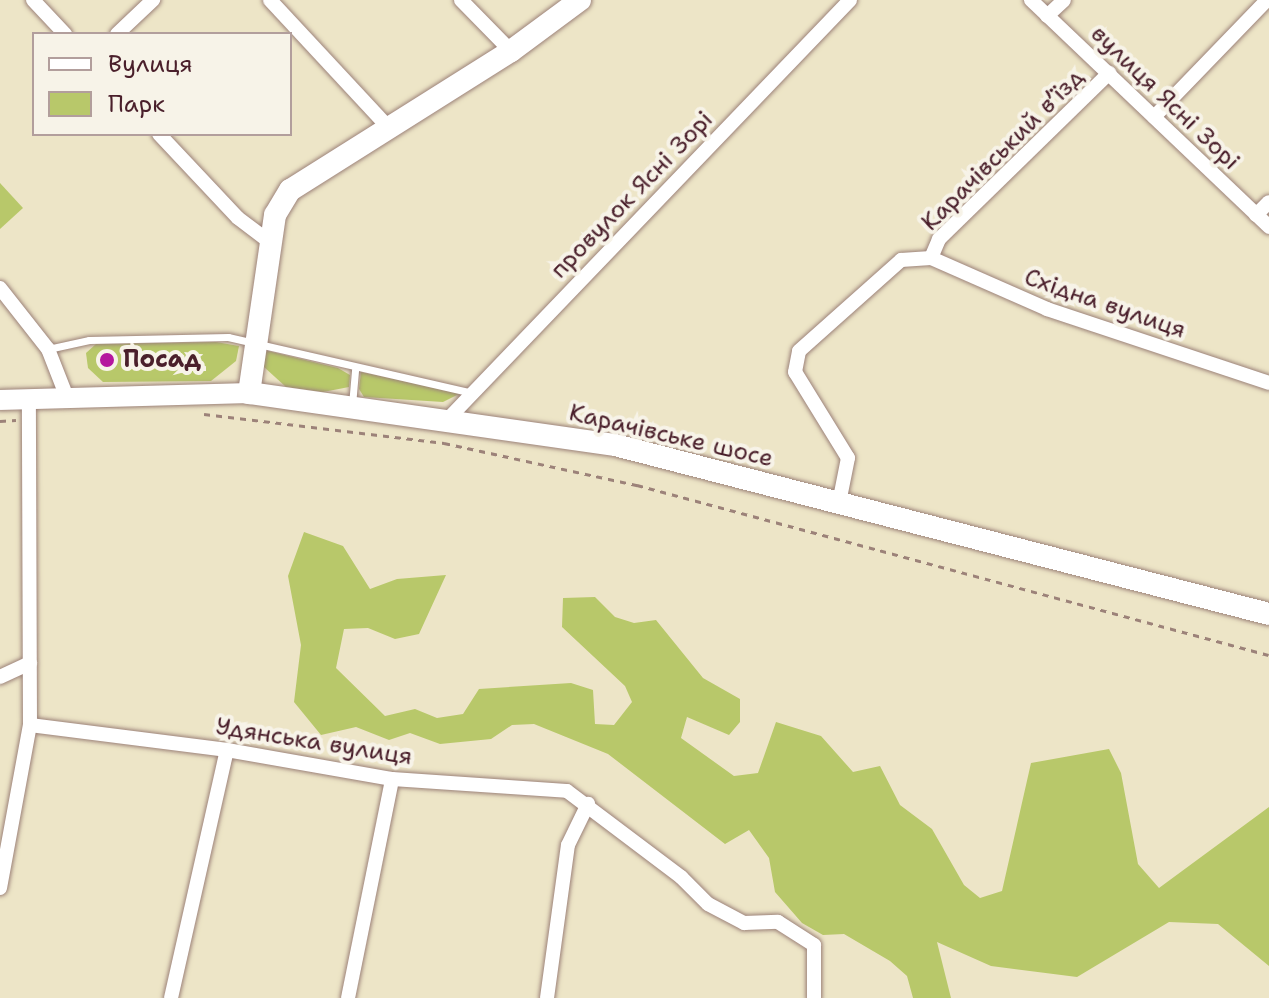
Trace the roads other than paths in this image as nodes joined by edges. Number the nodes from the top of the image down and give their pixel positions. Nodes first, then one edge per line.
1 (33, 0) edge
2 (153, 0) edge
3 (270, 0) edge
4 (461, 0) edge
5 (580, 0) edge
6 (850, 0) edge
7 (1031, 0) edge
8 (1064, 0) edge
9 (1267, 0) edge
10 (1047, 16) junction
11 (63, 32) edge
12 (119, 32) edge
13 (511, 51) junction
14 (1109, 73) junction
15 (1154, 117) junction
16 (387, 126) junction
17 (161, 136) edge
18 (1269, 202) edge
19 (1256, 215) junction
20 (1269, 227) edge
21 (270, 242) junction
22 (931, 258) junction
23 (0, 288) edge
24 (256, 343) junction
25 (48, 349) junction
26 (355, 367) junction
27 (1269, 383) edge
28 (249, 393) junction
29 (473, 393) junction
30 (66, 395) junction
31 (29, 397) junction
32 (0, 400) edge
33 (352, 407) junction
34 (447, 420) junction
35 (839, 503) junction
36 (1269, 614) edge
37 (30, 663) junction
38 (0, 677) edge
39 (30, 725) junction
40 (227, 750) junction
41 (392, 779) junction
42 (588, 804) junction
43 (0, 888) edge
44 (171, 998) edge
45 (348, 998) edge
46 (547, 998) edge
47 (814, 998) edge

1 - 11 street
2 - 12 street
3 - 16 street
4 - 13 street
5 - 13 main road
6 - 29 street, провулок Ясні Зорі
7 - 10 street, вулиця Ясні Зорі
8 - 10 street
9 - 15 street
10 - 14 street, вулиця Ясні Зорі
13 - 16 main road
14 - 15 street, вулиця Ясні Зорі
14 - 22 street, Карачівський в’їзд
15 - 19 street, вулиця Ясні Зорі
16 - 21 main road
17 - 21 street
18 - 19 street
19 - 20 street, вулиця Ясні Зорі
21 - 24 main road
22 - 27 street, Східна вулиця
22 - 35 street, Карачівський в’їзд
23 - 25 street
24 - 25 lane
24 - 26 lane
24 - 28 main road
25 - 30 street
26 - 29 lane
26 - 33 lane
28 - 30 main road, Карачівське шосе
28 - 33 main road, Карачівське шосе
29 - 34 street, провулок Ясні Зорі
30 - 31 main road, Карачівське шосе
31 - 32 main road, Карачівське шосе
31 - 37 street
33 - 34 main road, Карачівське шосе
34 - 35 main road, Карачівське шосе
35 - 36 main road, Карачівське шосе
37 - 38 street
37 - 39 street
39 - 40 street, Удянська вулиця
39 - 43 street
40 - 41 street, Удянська вулиця
40 - 44 street
41 - 42 street, Удянська вулиця
41 - 45 street
42 - 46 street
42 - 47 street, Удянська вулиця

